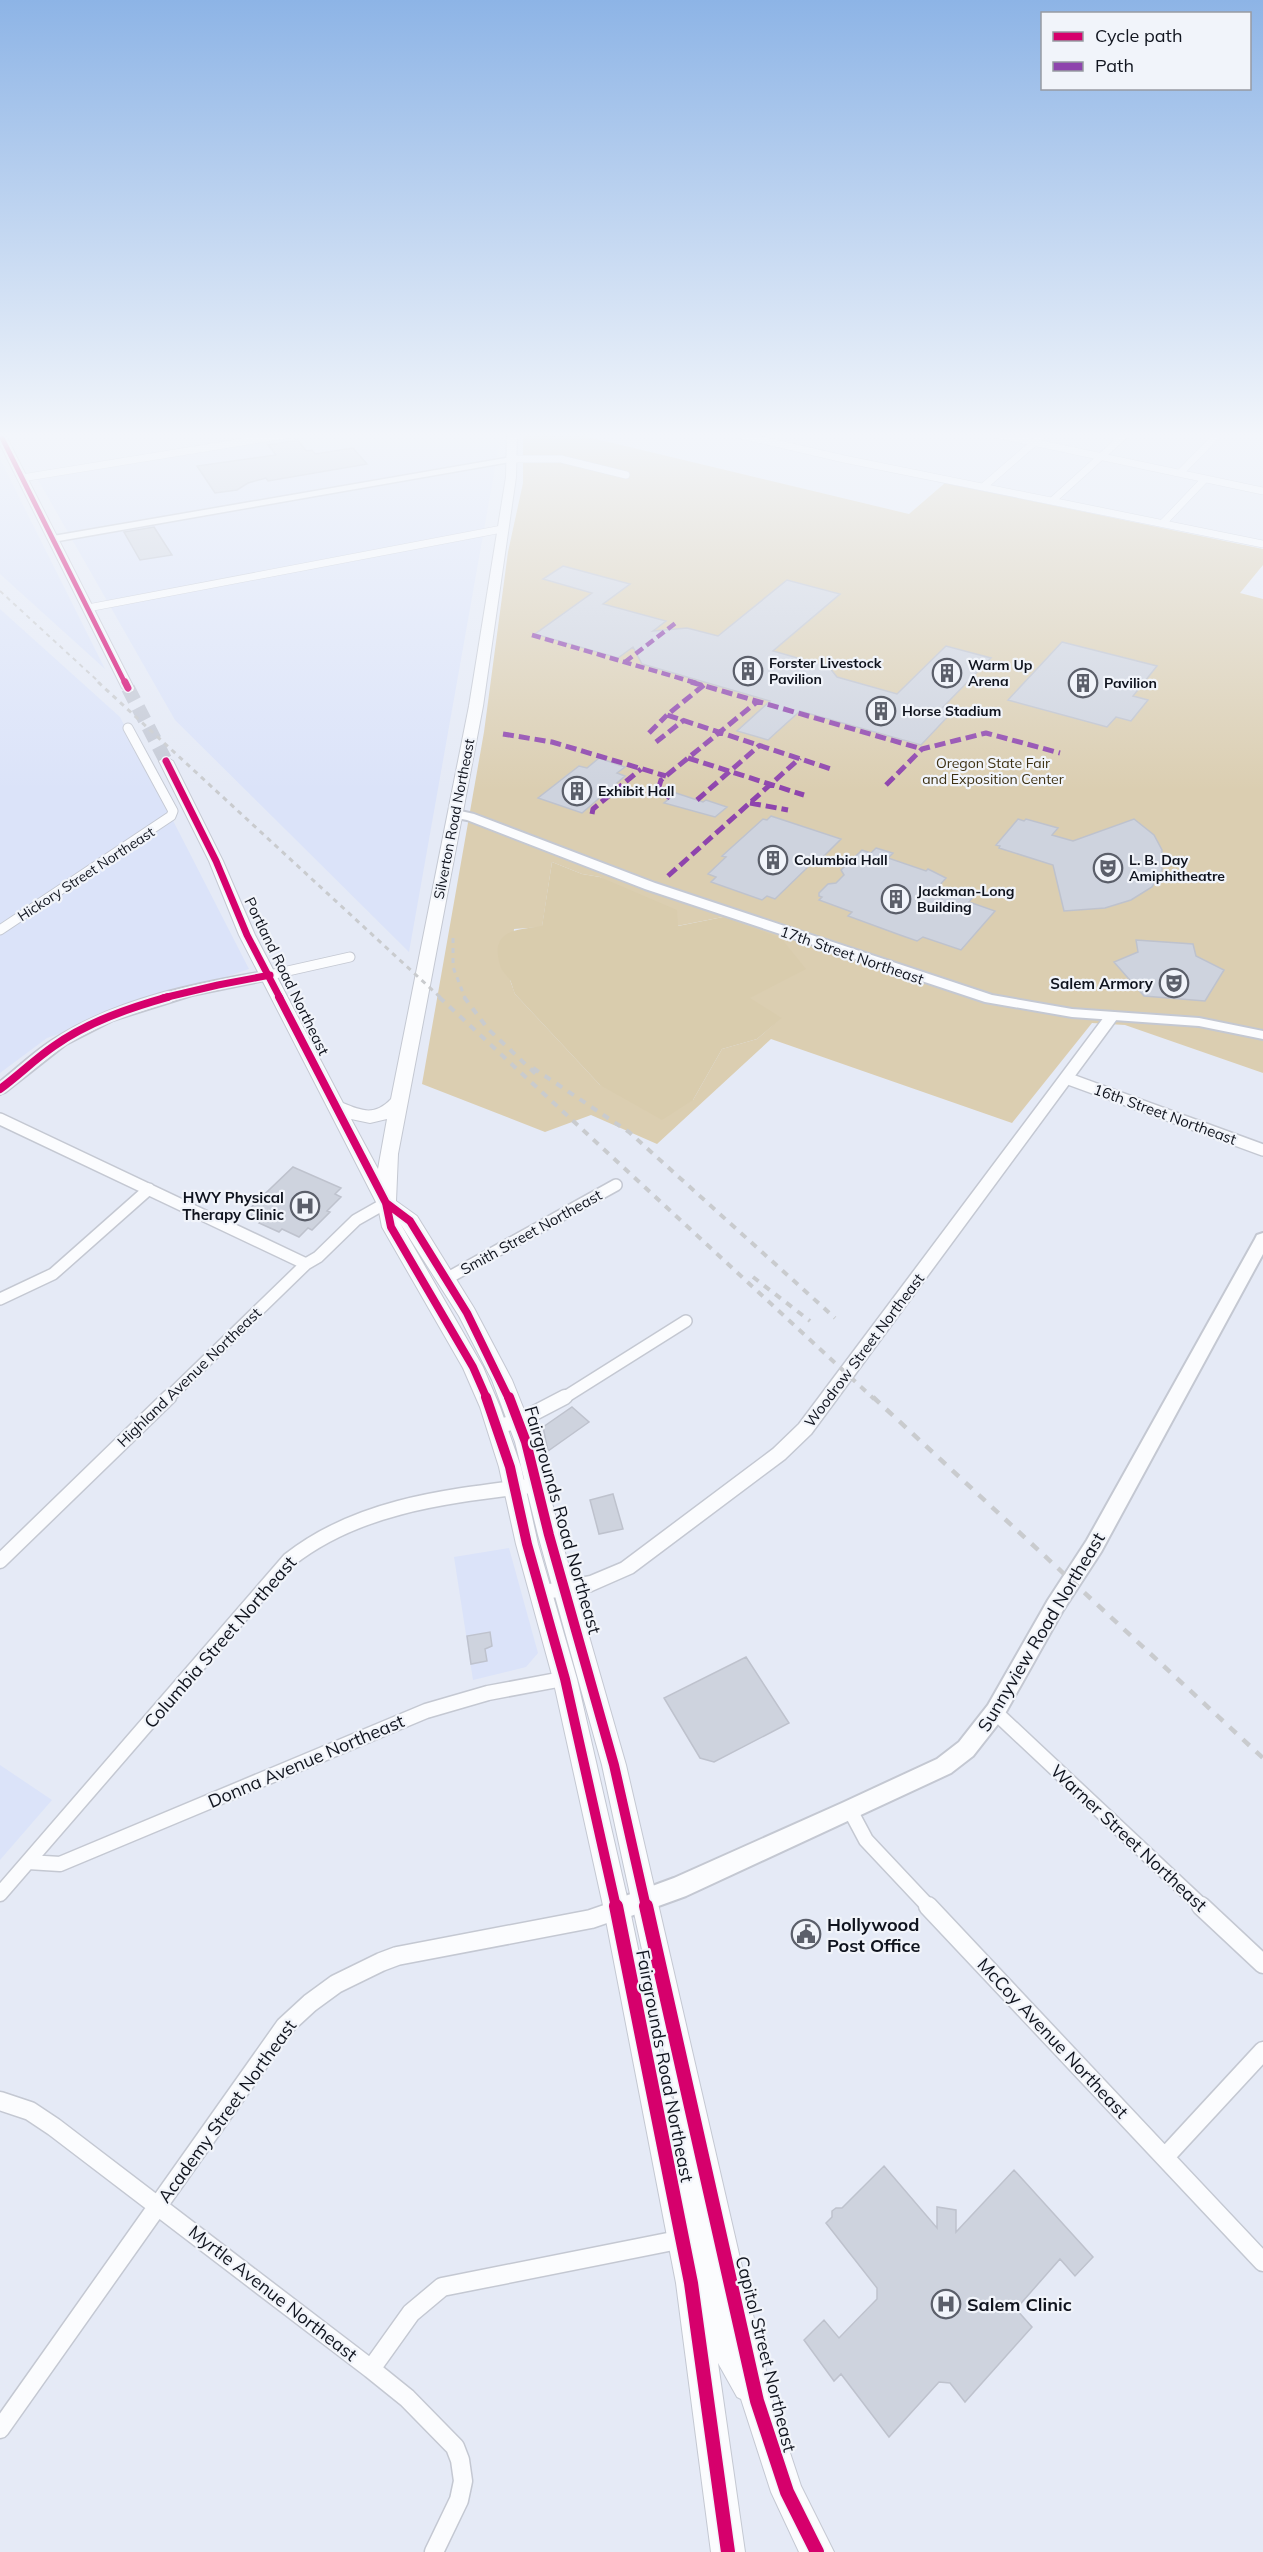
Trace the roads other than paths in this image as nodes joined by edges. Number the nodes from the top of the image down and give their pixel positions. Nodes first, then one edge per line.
1 (60, 553) edge
2 (376, 553) edge
3 (499, 553) edge
4 (88, 608) junction
5 (128, 688) tunnel mouth
6 (128, 728) dead end
7 (166, 761) tunnel mouth
8 (456, 814) junction
9 (0, 930) edge
10 (350, 957) dead end
11 (270, 975) junction
12 (1112, 1016) junction
13 (1263, 1035) edge
14 (1066, 1078) junction
15 (0, 1089) edge
16 (400, 1100) junction
17 (335, 1106) junction
18 (0, 1119) edge
19 (1263, 1150) edge
20 (616, 1185) dead end
21 (149, 1189) junction
22 (386, 1203) junction
23 (1263, 1239) edge
24 (306, 1264) junction
25 (446, 1279) junction
26 (0, 1299) edge
27 (686, 1321) dead end
28 (508, 1424) junction
29 (526, 1486) junction
30 (0, 1561) edge
31 (564, 1588) junction
32 (540, 1592) junction
33 (590, 1674) junction
34 (565, 1679) junction
35 (994, 1712) junction
36 (850, 1810) junction
37 (28, 1862) junction
38 (0, 1894) edge
39 (645, 1901) junction
40 (617, 1910) junction
41 (1263, 1965) edge
42 (1263, 2051) edge
43 (655, 2098) junction
44 (0, 2101) edge
45 (1165, 2157) junction
46 (159, 2205) junction
47 (718, 2227) junction
48 (683, 2239) junction
49 (1263, 2262) edge
50 (371, 2369) junction
51 (757, 2401) junction
52 (0, 2429) edge
53 (434, 2552) edge
54 (728, 2552) edge
55 (817, 2552) edge

1 - 4 main road
2 - 4 street
3 - 8 main road, Silverton Road Northeast
4 - 5 main road
6 - 9 street, Hickory Street Northeast
7 - 11 main road, Portland Road Northeast
8 - 12 main road, 17th Street Northeast
8 - 16 main road, Silverton Road Northeast
10 - 11 street
11 - 15 main road
11 - 17 main road, Portland Road Northeast
12 - 13 main road, 17th Street Northeast
12 - 14 street, Woodrow Street Northeast
14 - 19 street, 16th Street Northeast
14 - 31 street, Woodrow Street Northeast
16 - 17 main road
16 - 22 main road, Silverton Road Northeast
17 - 22 main road, Portland Road Northeast
18 - 21 street
20 - 25 street, Smith Street Northeast
21 - 24 street
21 - 26 street
22 - 24 street, Highland Avenue Northeast
22 - 25 main road, Fairgrounds Road Northeast
22 - 28 main road, Fairgrounds Road Northeast
23 - 35 main road, Sunnyview Road Northeast
24 - 30 street, Highland Avenue Northeast
25 - 28 main road, Fairgrounds Road Northeast
27 - 28 street
28 - 29 main road, Fairgrounds Road Northeast
29 - 31 main road, Fairgrounds Road Northeast
29 - 32 main road, Fairgrounds Road Northeast
29 - 37 street, Columbia Street Northeast
31 - 32 street, Woodrow Street Northeast
31 - 33 main road, Fairgrounds Road Northeast
32 - 34 main road, Fairgrounds Road Northeast
33 - 34 street, Donna Avenue Northeast
33 - 39 main road, Fairgrounds Road Northeast
34 - 37 street, Donna Avenue Northeast
34 - 40 main road, Fairgrounds Road Northeast
35 - 36 main road, Sunnyview Road Northeast
35 - 41 street, Warner Street Northeast
36 - 39 main road, Sunnyview Road Northeast
36 - 45 street, McCoy Avenue Northeast
37 - 38 street, Columbia Street Northeast
39 - 40 main road, Sunnyview Road Northeast
39 - 47 main road, Fairgrounds Road Northeast
40 - 43 main road, Fairgrounds Road Northeast
40 - 46 street, Academy Street Northeast
42 - 45 street
43 - 47 main road
43 - 48 main road, Fairgrounds Road Northeast
44 - 46 street, Myrtle Avenue Northeast
45 - 49 street, McCoy Avenue Northeast
46 - 50 street, Myrtle Avenue Northeast
46 - 52 street, Academy Street Northeast
47 - 51 main road, Capitol Street Northeast
48 - 50 street, Myrtle Avenue Northeast
48 - 51 main road
48 - 54 main road, Fairgrounds Road Northeast
50 - 53 street
51 - 55 main road, Capitol Street Northeast

